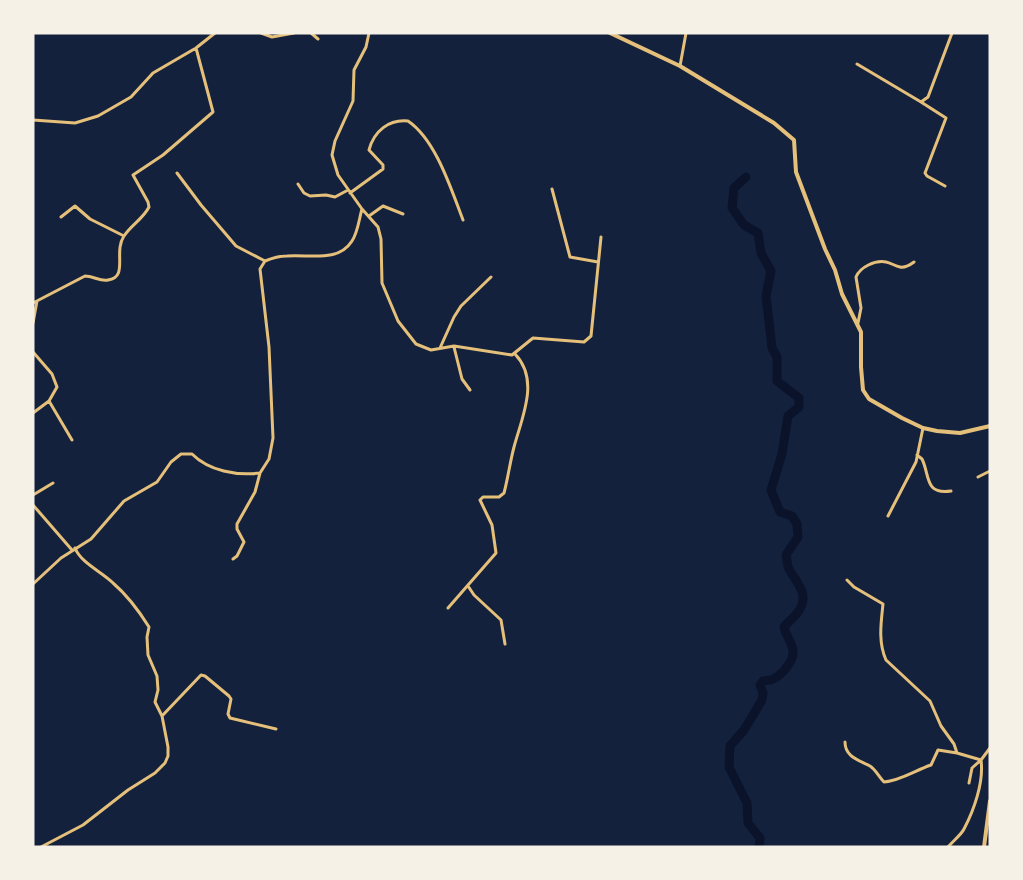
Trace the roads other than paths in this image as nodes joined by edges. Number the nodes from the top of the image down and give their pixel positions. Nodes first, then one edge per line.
1 (215, 33) edge
2 (261, 33) edge
3 (294, 33) edge
4 (311, 33) edge
5 (369, 33) edge
6 (610, 33) edge
7 (686, 33) edge
8 (952, 33) edge
9 (621, 36) edge
10 (318, 39) dead end
11 (196, 48) junction
12 (857, 64) dead end
13 (680, 66) junction
14 (921, 102) junction
15 (33, 120) edge
16 (177, 173) dead end
17 (298, 184) dead end
18 (945, 186) dead end
19 (552, 189) dead end
20 (349, 191) junction
21 (362, 209) junction
22 (403, 214) dead end
23 (369, 216) junction
24 (61, 217) dead end
25 (463, 220) dead end
26 (124, 236) junction
27 (601, 237) dead end
28 (264, 261) junction
29 (598, 262) junction
30 (914, 262) dead end
31 (490, 277) dead end
32 (35, 302) edge
33 (33, 323) edge
34 (858, 323) junction
35 (453, 346) junction
36 (440, 348) junction
37 (33, 352) edge
38 (514, 354) junction
39 (470, 390) dead end
40 (49, 401) junction
41 (33, 413) edge
42 (990, 426) edge
43 (923, 428) junction
44 (72, 440) dead end
45 (917, 455) junction
46 (990, 471) edge
47 (260, 473) junction
48 (978, 477) dead end
49 (53, 483) dead end
50 (951, 491) dead end
51 (33, 495) edge
52 (33, 505) edge
53 (888, 516) dead end
54 (74, 549) junction
55 (233, 559) dead end
56 (847, 580) dead end
57 (33, 584) edge
58 (468, 586) junction
59 (448, 608) dead end
60 (505, 644) dead end
61 (162, 716) junction
62 (276, 729) dead end
63 (845, 742) dead end
64 (990, 748) edge
65 (957, 753) junction
66 (981, 760) junction
67 (969, 783) dead end
68 (990, 801) edge
69 (41, 847) edge
70 (948, 847) edge
71 (984, 847) edge

1 - 11 street
2 - 3 street
4 - 10 street
5 - 20 street
6 - 9 street
7 - 13 street
8 - 14 street
9 - 13 street
11 - 15 street
11 - 26 street
12 - 14 street
13 - 34 street
14 - 18 street
16 - 28 street
17 - 20 street
19 - 29 street
20 - 21 street
20 - 25 street
21 - 23 street
21 - 28 street
22 - 23 street
23 - 36 street
24 - 26 street
26 - 32 street
27 - 29 street
28 - 47 street
29 - 38 street
30 - 34 street
31 - 36 street
32 - 33 street
34 - 43 street
35 - 36 street
35 - 38 street
35 - 39 street
37 - 40 street
38 - 58 street
40 - 41 street
40 - 44 street
42 - 43 street
43 - 45 street
45 - 50 street
45 - 53 street
46 - 48 street
47 - 54 street
47 - 55 street
49 - 51 street
52 - 54 street
54 - 57 street
54 - 61 street
56 - 65 street
58 - 59 street
58 - 60 street
61 - 62 street
61 - 69 street
63 - 65 street
64 - 66 street
65 - 66 street
66 - 67 street
66 - 70 street
68 - 71 street

